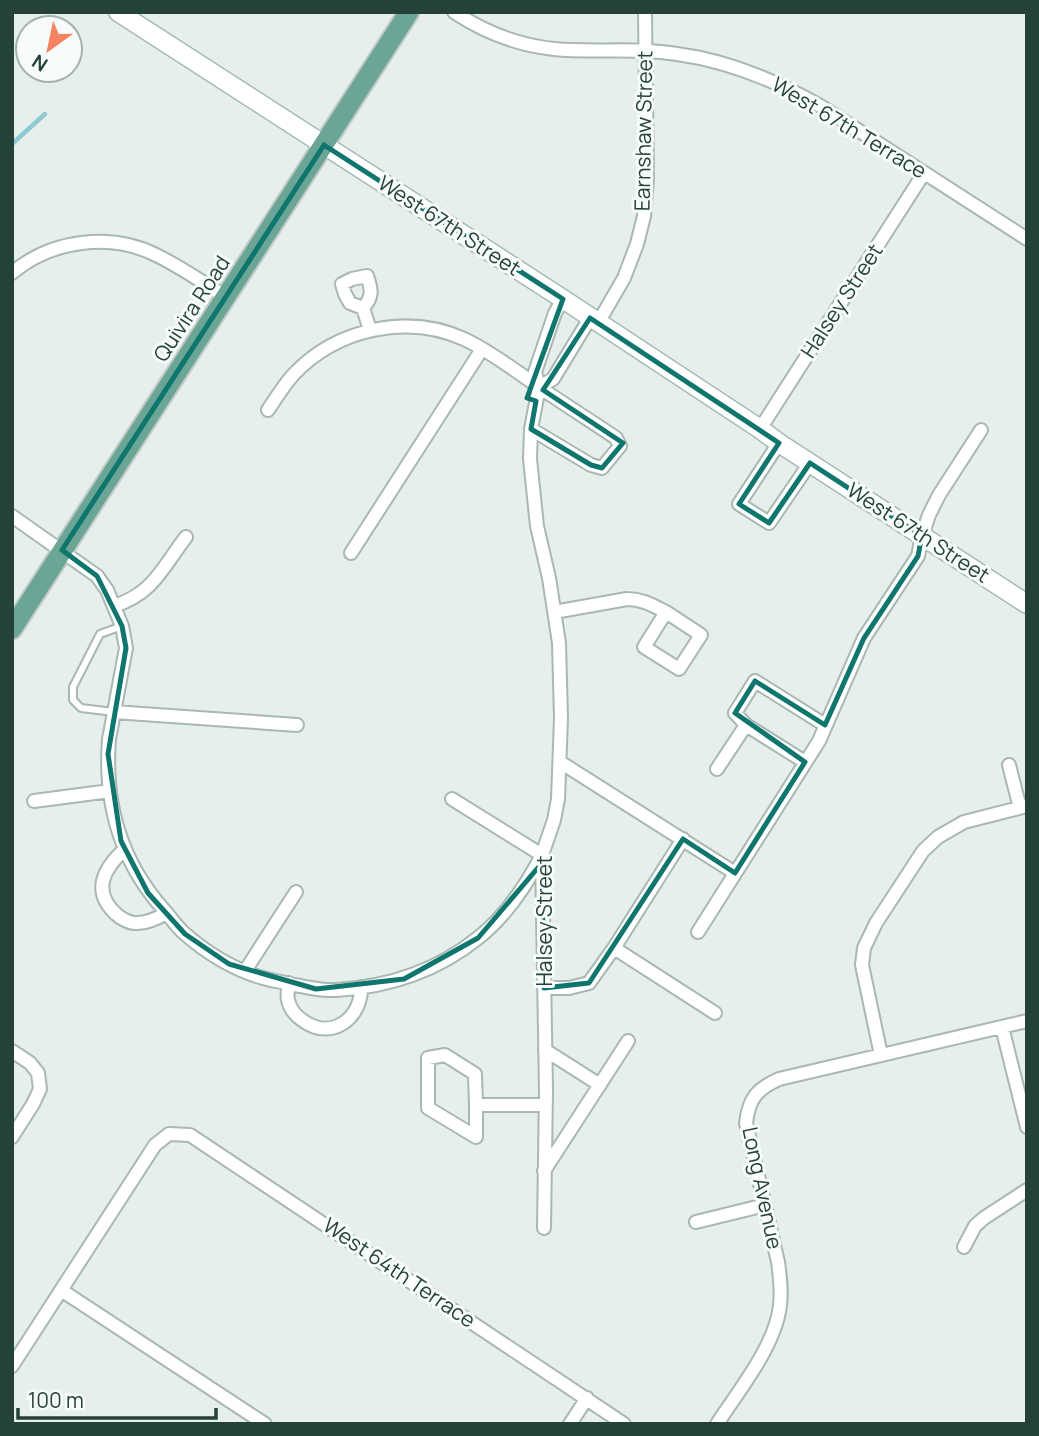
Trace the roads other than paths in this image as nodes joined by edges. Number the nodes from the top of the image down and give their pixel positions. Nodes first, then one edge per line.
1 (118, 12) edge
2 (409, 12) edge
3 (454, 12) edge
4 (645, 12) edge
5 (646, 51) junction
6 (324, 145) junction
7 (924, 173) junction
8 (1027, 239) edge
9 (12, 273) edge
10 (227, 298) junction
11 (563, 299) junction
12 (363, 308) dead end
13 (594, 321) junction
14 (370, 330) junction
15 (482, 349) junction
16 (539, 387) junction
17 (268, 410) dead end
18 (531, 429) junction
19 (760, 429) junction
20 (981, 430) dead end
21 (779, 443) junction
22 (810, 463) junction
23 (12, 516) edge
24 (922, 536) junction
25 (186, 537) dead end
26 (62, 550) junction
27 (351, 552) dead end
28 (1027, 604) edge
29 (114, 606) junction
30 (554, 612) junction
31 (666, 612) junction
32 (122, 626) junction
33 (12, 629) edge
34 (114, 712) junction
35 (297, 725) dead end
36 (746, 725) junction
37 (825, 725) junction
38 (560, 762) junction
39 (805, 762) junction
40 (1009, 765) dead end
41 (717, 769) dead end
42 (110, 791) junction
43 (452, 799) dead end
44 (34, 801) dead end
45 (1023, 807) edge
46 (683, 839) junction
47 (125, 849) junction
48 (542, 855) junction
49 (735, 873) junction
50 (296, 892) dead end
51 (167, 913) junction
52 (698, 932) dead end
53 (614, 948) junction
54 (245, 971) junction
55 (289, 983) junction
56 (361, 986) junction
57 (544, 988) junction
58 (715, 1013) dead end
59 (1027, 1021) edge
60 (1002, 1027) junction
61 (628, 1041) dead end
62 (545, 1050) junction
63 (12, 1051) edge
64 (881, 1055) junction
65 (600, 1085) junction
66 (476, 1105) junction
67 (545, 1105) junction
68 (1027, 1127) edge
69 (12, 1137) edge
70 (544, 1171) junction
71 (1027, 1190) edge
72 (765, 1206) junction
73 (696, 1222) dead end
74 (544, 1228) dead end
75 (964, 1247) dead end
76 (61, 1290) junction
77 (12, 1366) edge
78 (587, 1398) junction
79 (265, 1424) edge
80 (570, 1424) edge
81 (624, 1424) edge
82 (717, 1424) edge

1 - 6 street, West 67th Street
2 - 6 main road, Quivira Road
3 - 5 street, West 67th Terrace
4 - 5 street, Earnshaw Street
5 - 7 street, West 67th Terrace
5 - 13 street, Earnshaw Street
6 - 10 main road, Quivira Road
6 - 11 street, West 67th Street
7 - 8 street, West 67th Terrace
7 - 19 street, Halsey Street
9 - 10 street
10 - 26 main road, Quivira Road
11 - 13 street, West 67th Street
11 - 16 street, Halsey Street
12 - 14 street
13 - 16 street
13 - 19 street, West 67th Street
14 - 15 street
14 - 17 street
15 - 16 street
15 - 27 street
16 - 18 street, Halsey Street
16 - 18 street
18 - 30 street, Halsey Street
19 - 21 street, West 67th Street
20 - 24 street
21 - 22 street, West 67th Street
21 - 22 street
22 - 24 street, West 67th Street
23 - 26 street
24 - 28 street, West 67th Street
24 - 37 street
25 - 29 street
26 - 29 street
26 - 33 main road, Quivira Road
29 - 32 street
30 - 31 street
30 - 38 street, Halsey Street
31 - 31 street
32 - 34 street
32 - 34 lane
34 - 35 street
34 - 42 street
36 - 37 street
36 - 39 street
36 - 41 street
37 - 39 street
38 - 46 street
38 - 48 street, Halsey Street
39 - 49 street
40 - 45 street
42 - 44 street
42 - 47 street
43 - 48 street
45 - 64 street
46 - 49 street
46 - 53 street
47 - 51 street
47 - 51 street
48 - 56 street
48 - 57 street, Halsey Street
49 - 52 street
50 - 54 street
51 - 54 street
53 - 57 street
53 - 58 street
54 - 55 street
55 - 56 street
55 - 56 street
57 - 62 street, Halsey Street
59 - 60 street, Long Avenue
60 - 64 street, Long Avenue
60 - 68 street
61 - 65 street
62 - 65 street
62 - 67 street, Halsey Street
63 - 69 street
64 - 72 street, Long Avenue
65 - 70 street
66 - 66 street
66 - 67 street
67 - 70 street, Halsey Street
70 - 74 street, Halsey Street
71 - 75 street
72 - 73 street
72 - 82 street, Long Avenue
76 - 77 street
76 - 78 street, West 64th Terrace
76 - 79 street
78 - 80 street
78 - 81 street, West 64th Terrace

